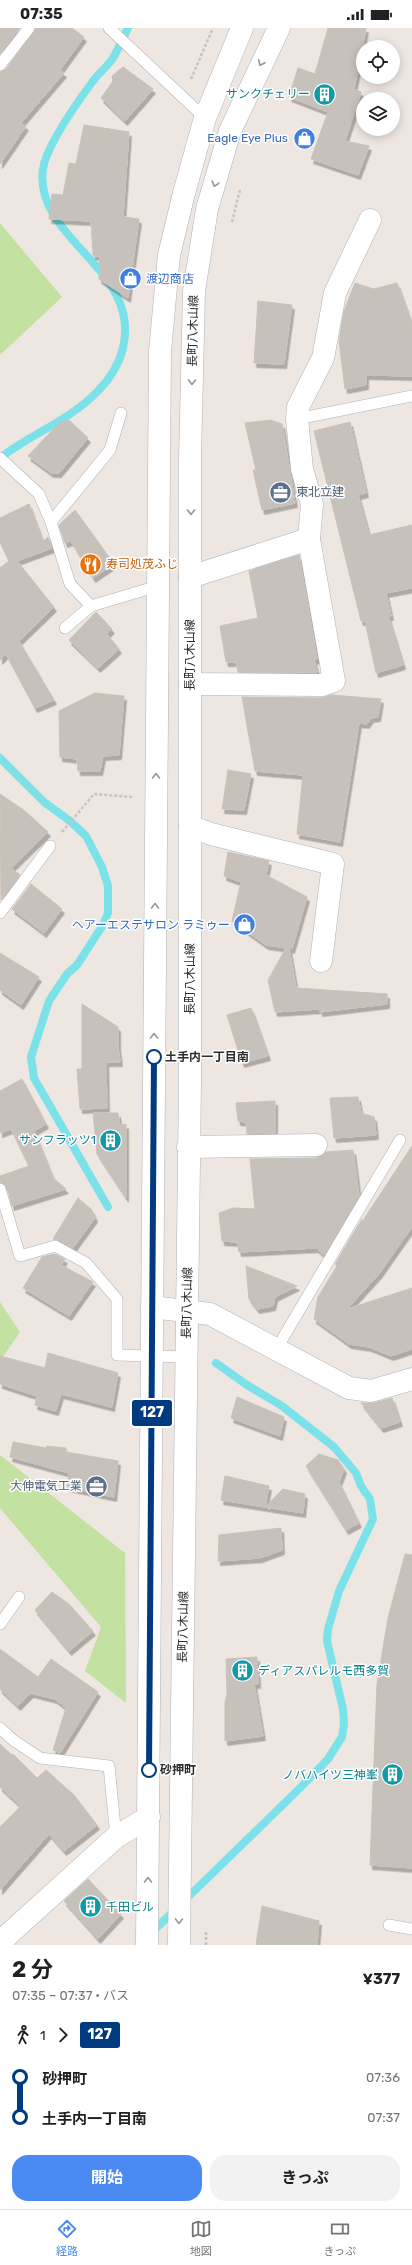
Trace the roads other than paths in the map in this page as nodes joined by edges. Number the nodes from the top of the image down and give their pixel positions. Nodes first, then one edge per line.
1 (29, 28) edge
2 (109, 28) edge
3 (242, 28) edge
4 (279, 28) edge
5 (0, 65) edge
6 (205, 118) junction
7 (370, 220) dead end
8 (412, 396) edge
9 (121, 413) dead end
10 (297, 419) junction
11 (0, 458) edge
12 (51, 522) junction
13 (309, 539) junction
14 (190, 577) junction
15 (158, 586) junction
16 (91, 606) junction
17 (65, 628) dead end
18 (190, 684) junction
19 (190, 826) junction
20 (50, 846) dead end
21 (0, 913) edge
22 (320, 961) dead end
23 (400, 1140) dead end
24 (316, 1145) dead end
25 (188, 1148) junction
26 (0, 1189) edge
27 (152, 1307) junction
28 (187, 1309) junction
29 (278, 1348) junction
30 (152, 1358) junction
31 (186, 1358) junction
32 (412, 1379) edge
33 (19, 1597) dead end
34 (0, 1624) edge
35 (0, 1728) edge
36 (149, 1817) junction
37 (116, 1837) junction
38 (389, 1925) dead end
39 (412, 1929) edge
40 (0, 1942) edge
41 (148, 1945) edge
42 (178, 1945) edge

1 - 5 lane
2 - 6 lane
3 - 6 street
4 -> 14 street, 長町八木山線
6 - 15 street
7 - 10 street
8 - 10 lane
9 - 12 lane
10 - 13 street
11 - 12 lane
12 - 16 lane
13 - 14 street
13 - 18 street
14 - 18 street, 長町八木山線
15 - 16 lane
27 -> 15 street
16 - 17 lane
18 - 19 street, 長町八木山線
19 - 22 street
19 - 25 street, 長町八木山線
20 - 21 lane
23 - 29 lane
24 - 25 street
25 - 28 street, 長町八木山線
26 - 30 lane
27 - 28 street
27 - 30 street
28 - 29 street
28 - 31 street, 長町八木山線
29 - 32 street
30 - 31 lane
30 - 36 street
31 -> 42 street, 長町八木山線
33 - 34 lane
35 - 37 lane
36 - 37 street
41 -> 36 street
37 - 40 street
38 - 39 lane

